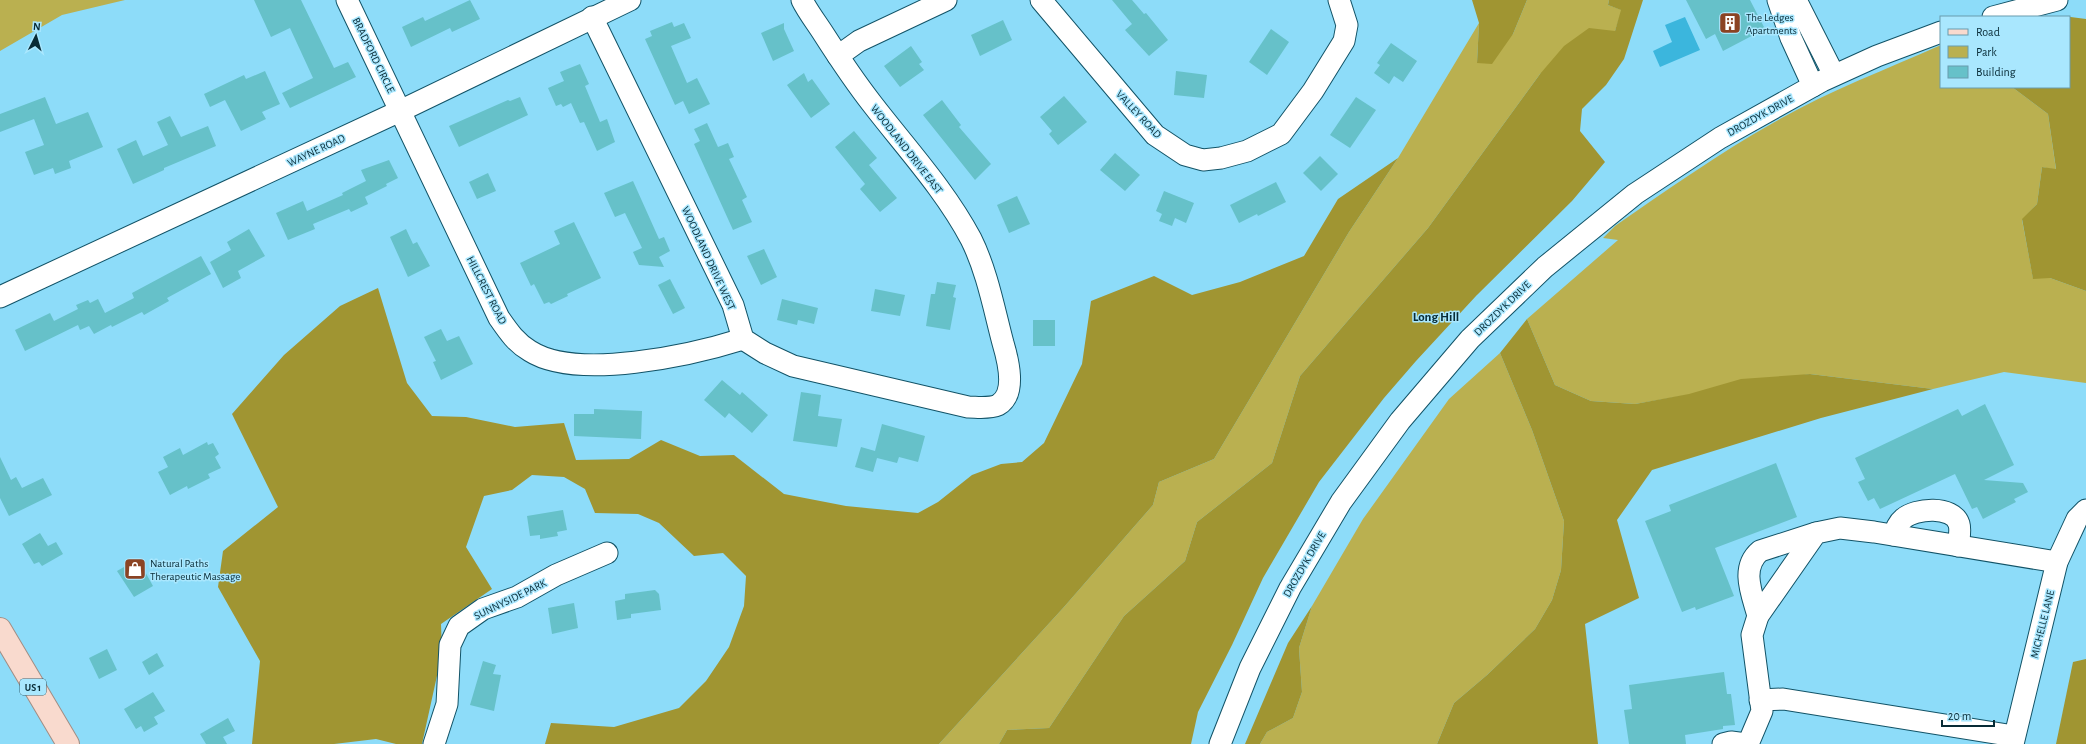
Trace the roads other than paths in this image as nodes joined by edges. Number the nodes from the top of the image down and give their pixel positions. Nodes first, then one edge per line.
1 (347, 0) edge
2 (630, 0) edge
3 (802, 0) edge
4 (946, 0) edge
5 (1041, 0) edge
6 (1339, 0) edge
7 (1778, 0) edge
8 (1796, 0) edge
9 (2057, 0) edge
10 (1997, 16) edge
11 (592, 17) junction
12 (1940, 32) edge
13 (838, 56) junction
14 (1834, 75) junction
15 (1813, 86) junction
16 (400, 111) junction
17 (0, 297) edge
18 (743, 339) junction
19 (2086, 510) edge
20 (1816, 533) junction
21 (1894, 535) junction
22 (1958, 546) junction
23 (607, 553) dead end
24 (2057, 562) junction
25 (1758, 616) junction
26 (0, 629) edge
27 (1760, 700) junction
28 (2013, 740) edge
29 (68, 744) edge
30 (434, 744) edge
31 (1220, 744) edge
32 (1723, 744) edge
33 (1747, 744) edge

1 - 16 street, BRADFORD CIRCLE
2 - 11 street, WAYNE ROAD
3 - 13 street, WOODLAND DRIVE EAST
4 - 13 street
5 - 6 street, VALLEY ROAD
7 - 15 street
8 - 14 street
9 - 10 street
11 - 16 street, WAYNE ROAD
11 - 18 street, WOODLAND DRIVE WEST
12 - 14 street, DROZDYK DRIVE
13 - 18 street, WOODLAND DRIVE EAST
14 - 15 street, DROZDYK DRIVE
15 - 31 street, DROZDYK DRIVE
16 - 17 street, WAYNE ROAD
16 - 18 street, HILLCREST ROAD
19 - 24 street, MICHELLE LANE
20 - 21 street
20 - 25 street
20 - 25 street
21 - 22 street
21 - 22 street
22 - 24 street
23 - 30 street, SUNNYSIDE PARK
24 - 28 street, MICHELLE LANE
25 - 27 street
26 - 29 main road, US 1
27 - 28 street
27 - 33 street
32 - 33 street

